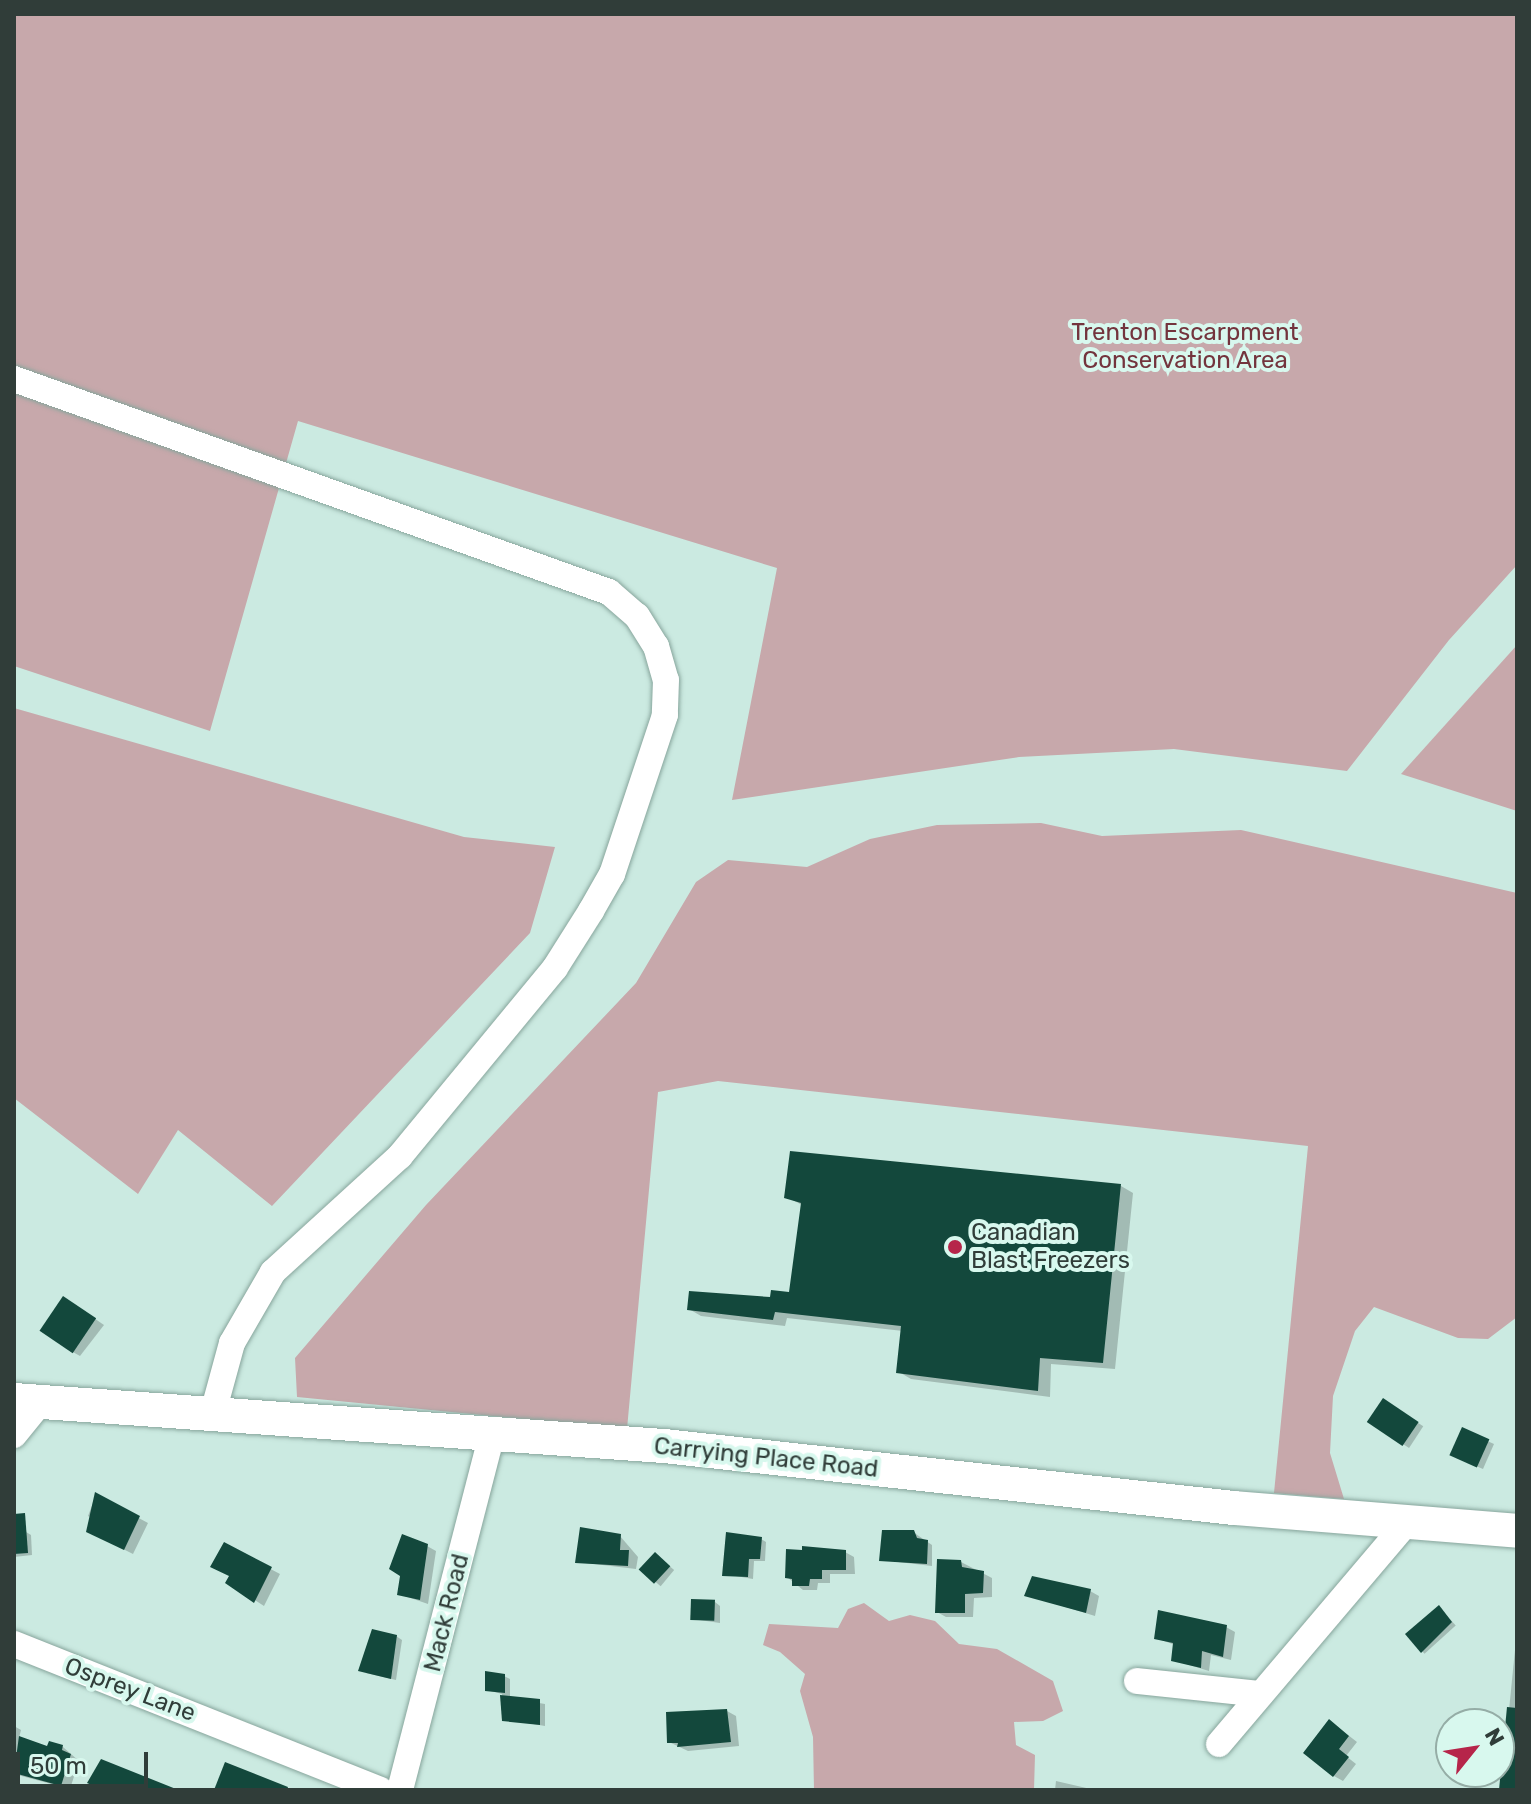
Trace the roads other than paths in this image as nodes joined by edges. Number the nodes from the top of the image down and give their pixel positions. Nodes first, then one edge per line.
1 (14, 379) edge
2 (27, 1401) edge
3 (212, 1416) junction
4 (14, 1435) edge
5 (492, 1435) junction
6 (1408, 1521) junction
7 (1517, 1531) edge
8 (14, 1644) edge
9 (1137, 1681) dead end
10 (1260, 1694) junction
11 (1219, 1744) dead end
12 (380, 1790) edge
13 (400, 1790) edge

1 - 3 street
2 - 3 main road, Carrying Place Road
2 - 4 street
3 - 5 main road, Carrying Place Road
5 - 6 main road, Carrying Place Road
5 - 13 street, Mack Road
6 - 7 main road, Carrying Place Road
6 - 10 street
8 - 12 street, Osprey Lane
9 - 10 street
10 - 11 street

